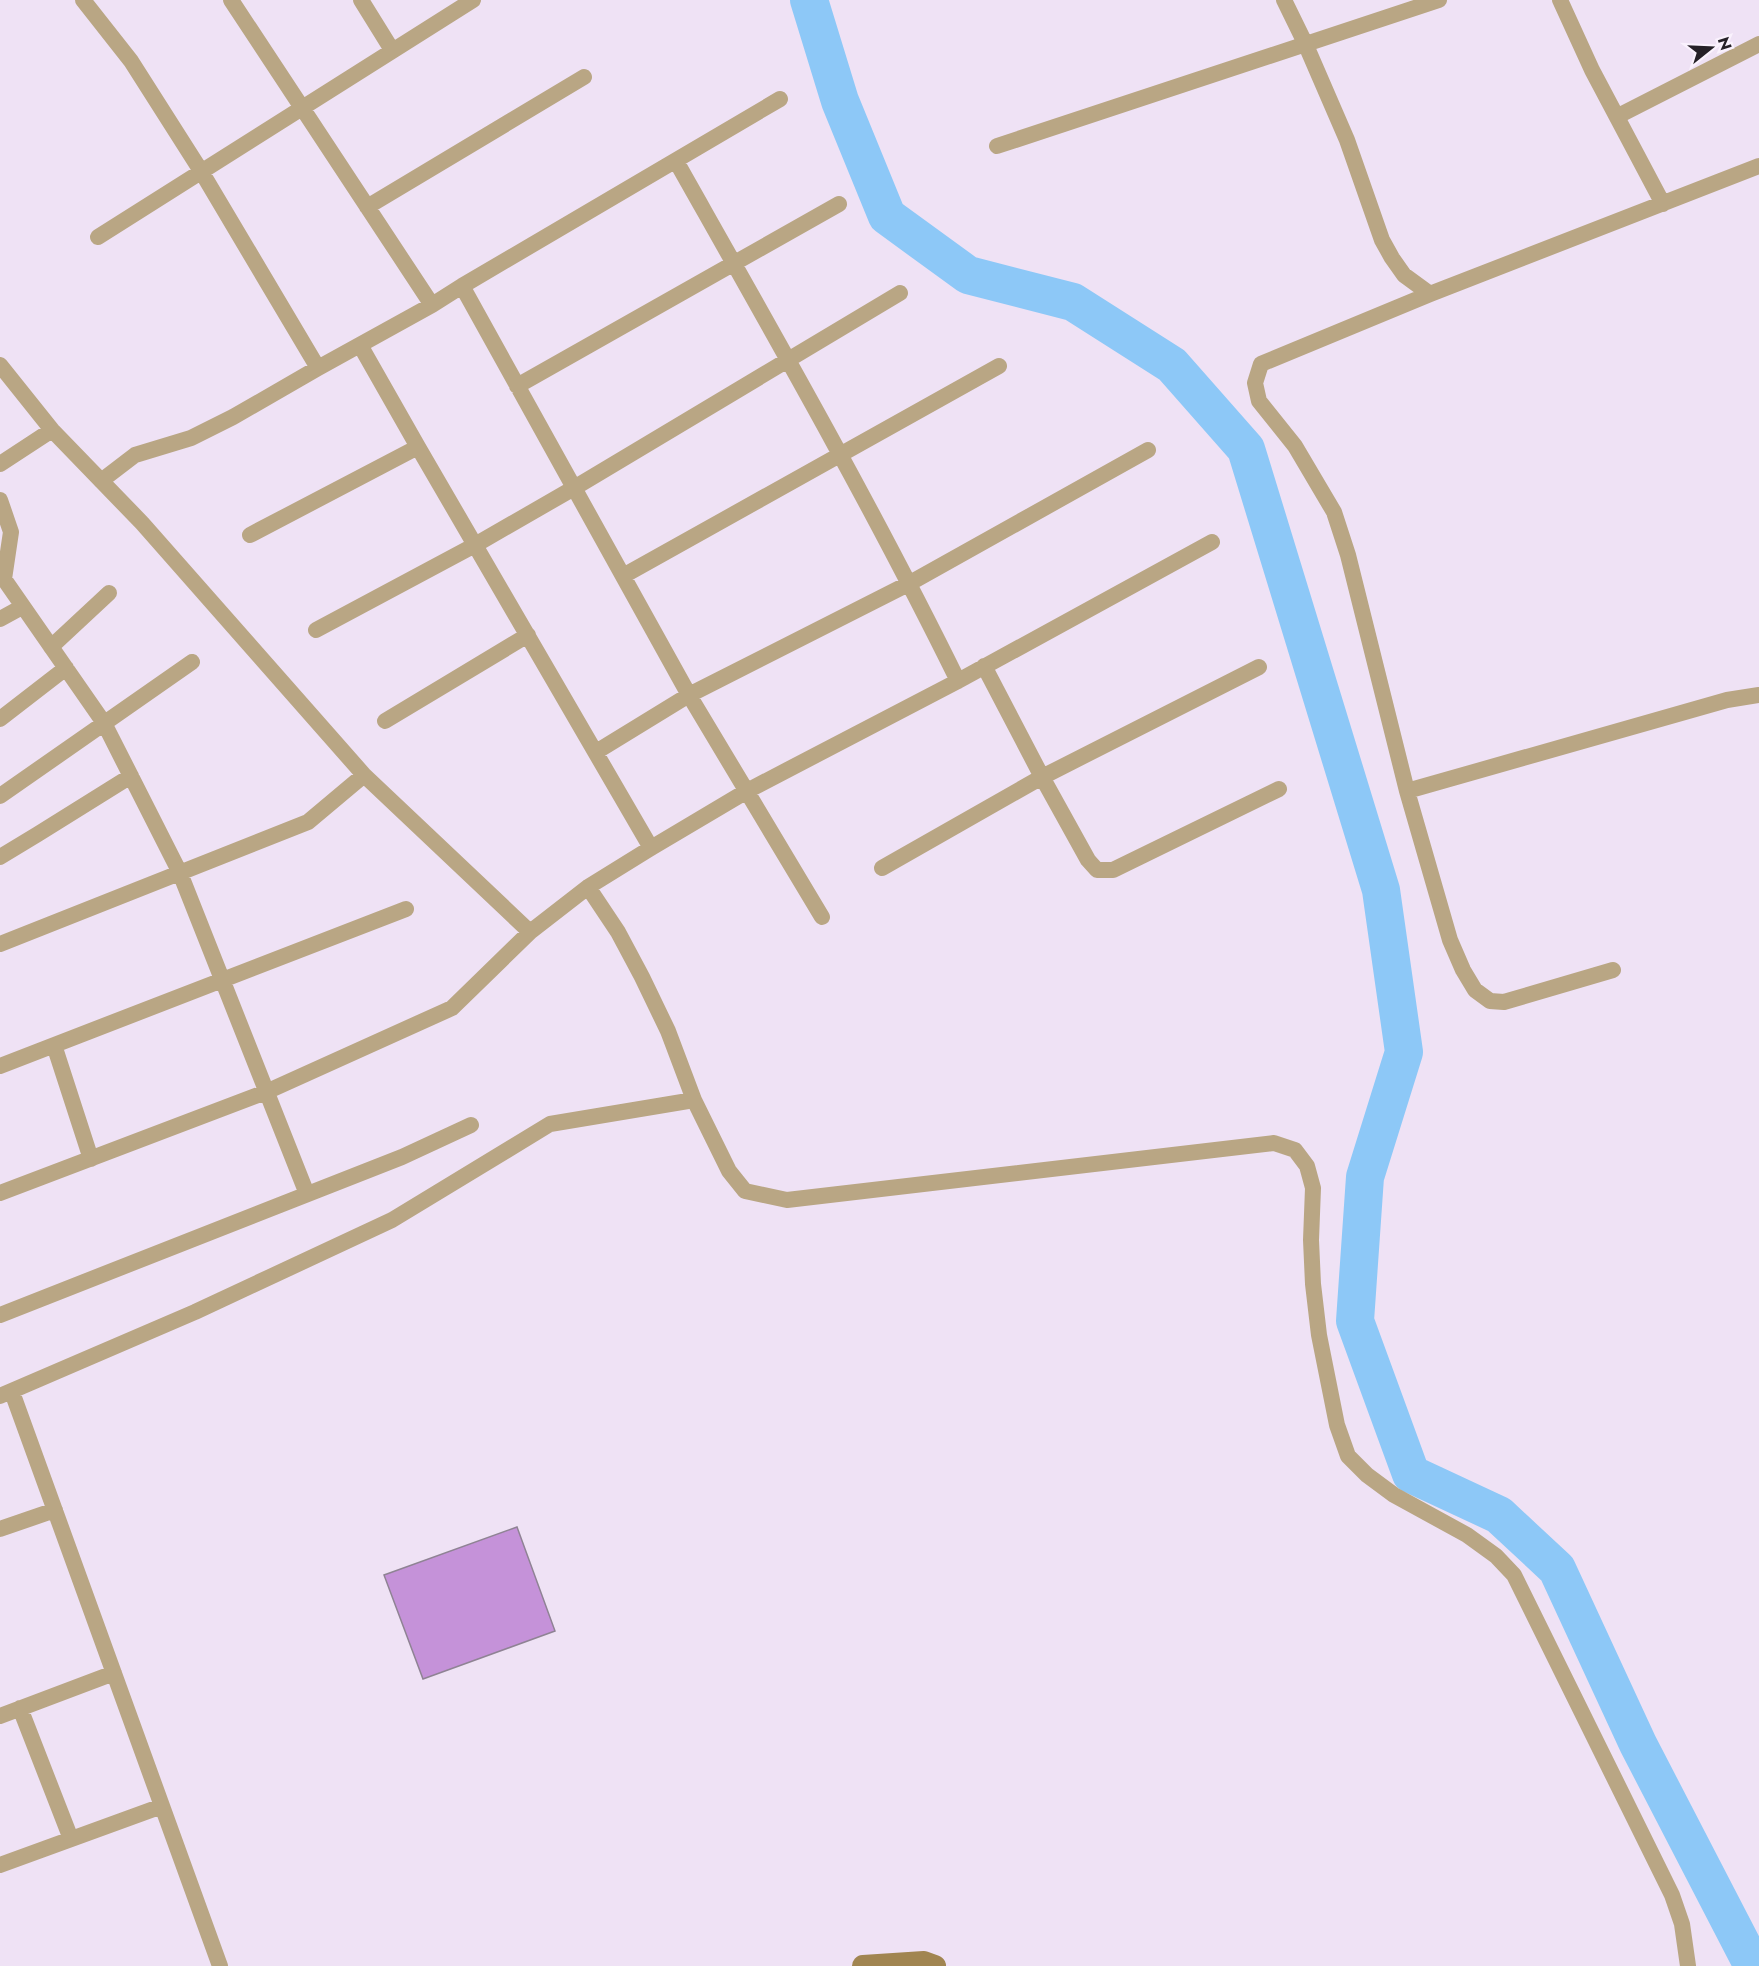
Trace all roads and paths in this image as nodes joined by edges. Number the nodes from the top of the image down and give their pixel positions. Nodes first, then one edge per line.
1 (83, 0) edge
2 (231, 0) edge
3 (361, 0) edge
4 (473, 0) edge
5 (1284, 0) edge
6 (1439, 0) edge
7 (1560, 0) edge
8 (1305, 43) junction
9 (1759, 44) edge
10 (392, 50) junction
11 (584, 77) dead end
12 (780, 99) dead end
13 (301, 107) junction
14 (1617, 116) junction
15 (997, 146) dead end
16 (676, 161) junction
17 (1759, 166) edge
18 (201, 171) junction
19 (839, 204) dead end
20 (1663, 204) junction
21 (367, 207) junction
22 (98, 237) dead end
23 (734, 264) junction
24 (462, 286) junction
25 (900, 293) dead end
26 (1430, 294) junction
27 (432, 305) junction
28 (360, 345) junction
29 (788, 361) junction
30 (0, 365) edge
31 (999, 366) dead end
32 (318, 368) junction
33 (517, 386) junction
34 (52, 430) junction
35 (418, 447) junction
36 (1148, 450) dead end
37 (840, 456) junction
38 (0, 464) edge
39 (101, 481) junction
40 (574, 488) junction
41 (0, 500) edge
42 (250, 535) dead end
43 (1212, 542) dead end
44 (475, 545) junction
45 (623, 576) junction
46 (910, 583) junction
47 (109, 593) dead end
48 (22, 607) junction
49 (0, 620) edge
50 (315, 630) dead end
51 (528, 635) junction
52 (51, 647) junction
53 (192, 662) dead end
54 (984, 666) junction
55 (1259, 667) dead end
56 (66, 668) junction
57 (958, 681) junction
58 (689, 695) junction
59 (1759, 695) edge
60 (0, 719) edge
61 (385, 721) dead end
62 (104, 723) junction
63 (596, 752) junction
64 (131, 776) junction
65 (364, 776) junction
66 (1042, 777) junction
67 (1279, 789) dead end
68 (747, 791) junction
69 (1407, 791) junction
70 (0, 796) edge
71 (651, 848) junction
72 (0, 856) edge
73 (882, 868) dead end
74 (180, 873) junction
75 (588, 887) junction
76 (406, 909) dead end
77 (822, 917) dead end
78 (530, 932) junction
79 (0, 944) edge
80 (1613, 970) dead end
81 (222, 980) junction
82 (54, 1045) junction
83 (0, 1066) edge
84 (266, 1092) junction
85 (694, 1100) junction
86 (471, 1125) dead end
87 (91, 1159) junction
88 (0, 1194) edge
89 (307, 1194) junction
90 (0, 1315) edge
91 (6, 1394) edge
92 (54, 1510) junction
93 (0, 1529) edge
94 (114, 1673) junction
95 (20, 1708) junction
96 (0, 1716) edge
97 (162, 1806) junction
98 (71, 1839) junction
99 (0, 1865) edge
100 (220, 1966) edge
101 (863, 1966) edge
102 (869, 1966) edge
103 (935, 1966) edge
104 (1688, 1966) edge

1 - 18 street
2 - 13 street
3 - 10 street
4 - 10 street
5 - 8 street
6 - 8 street
7 - 14 street
8 - 15 street
8 - 26 street
9 - 14 street
10 - 13 street
11 - 21 street
12 - 16 street
13 - 18 street
13 - 21 street
14 - 20 street
16 - 23 street
16 - 24 street
17 - 20 street
18 - 22 street
18 - 32 street
19 - 23 street
20 - 26 street
21 - 27 street
23 - 29 street
23 - 33 street
24 - 27 street
24 - 33 street
25 - 29 street
26 - 69 street
27 - 28 street
28 - 32 street
28 - 35 street
29 - 37 street
29 - 40 street
30 - 34 street
31 - 37 street
32 - 39 street
33 - 40 street
34 - 38 street
34 - 39 street
35 - 42 street
35 - 44 street
36 - 46 street
37 - 45 street
37 - 46 street
39 - 65 street
40 - 44 street
40 - 45 street
41 - 48 street
43 - 54 street
44 - 50 street
44 - 51 street
45 - 58 street
46 - 57 street
46 - 58 street
47 - 52 street
48 - 49 street
48 - 52 street
51 - 61 street
51 - 63 street
52 - 56 street
53 - 62 street
54 - 57 street
54 - 66 street
55 - 66 street
56 - 60 street
56 - 62 street
57 - 68 street
58 - 63 street
58 - 68 street
59 - 69 street
62 - 64 street
62 - 70 street
63 - 71 street
64 - 72 street
64 - 74 street
65 - 74 street
65 - 78 street
66 - 67 street
66 - 73 street
68 - 71 street
68 - 77 street
69 - 80 street
71 - 75 street
74 - 79 street
74 - 81 street
75 - 78 street
75 - 85 street
76 - 81 street
78 - 84 street
81 - 82 street
81 - 84 street
82 - 83 street
82 - 87 street
84 - 87 street
84 - 89 street
85 - 91 street
85 - 104 street
86 - 89 street
87 - 88 street
89 - 90 street
91 - 92 street
92 - 93 street
92 - 94 street
94 - 95 street
94 - 97 street
95 - 96 street
95 - 98 street
97 - 98 street
97 - 100 street
98 - 99 street
101 - 102 street
102 - 103 street

